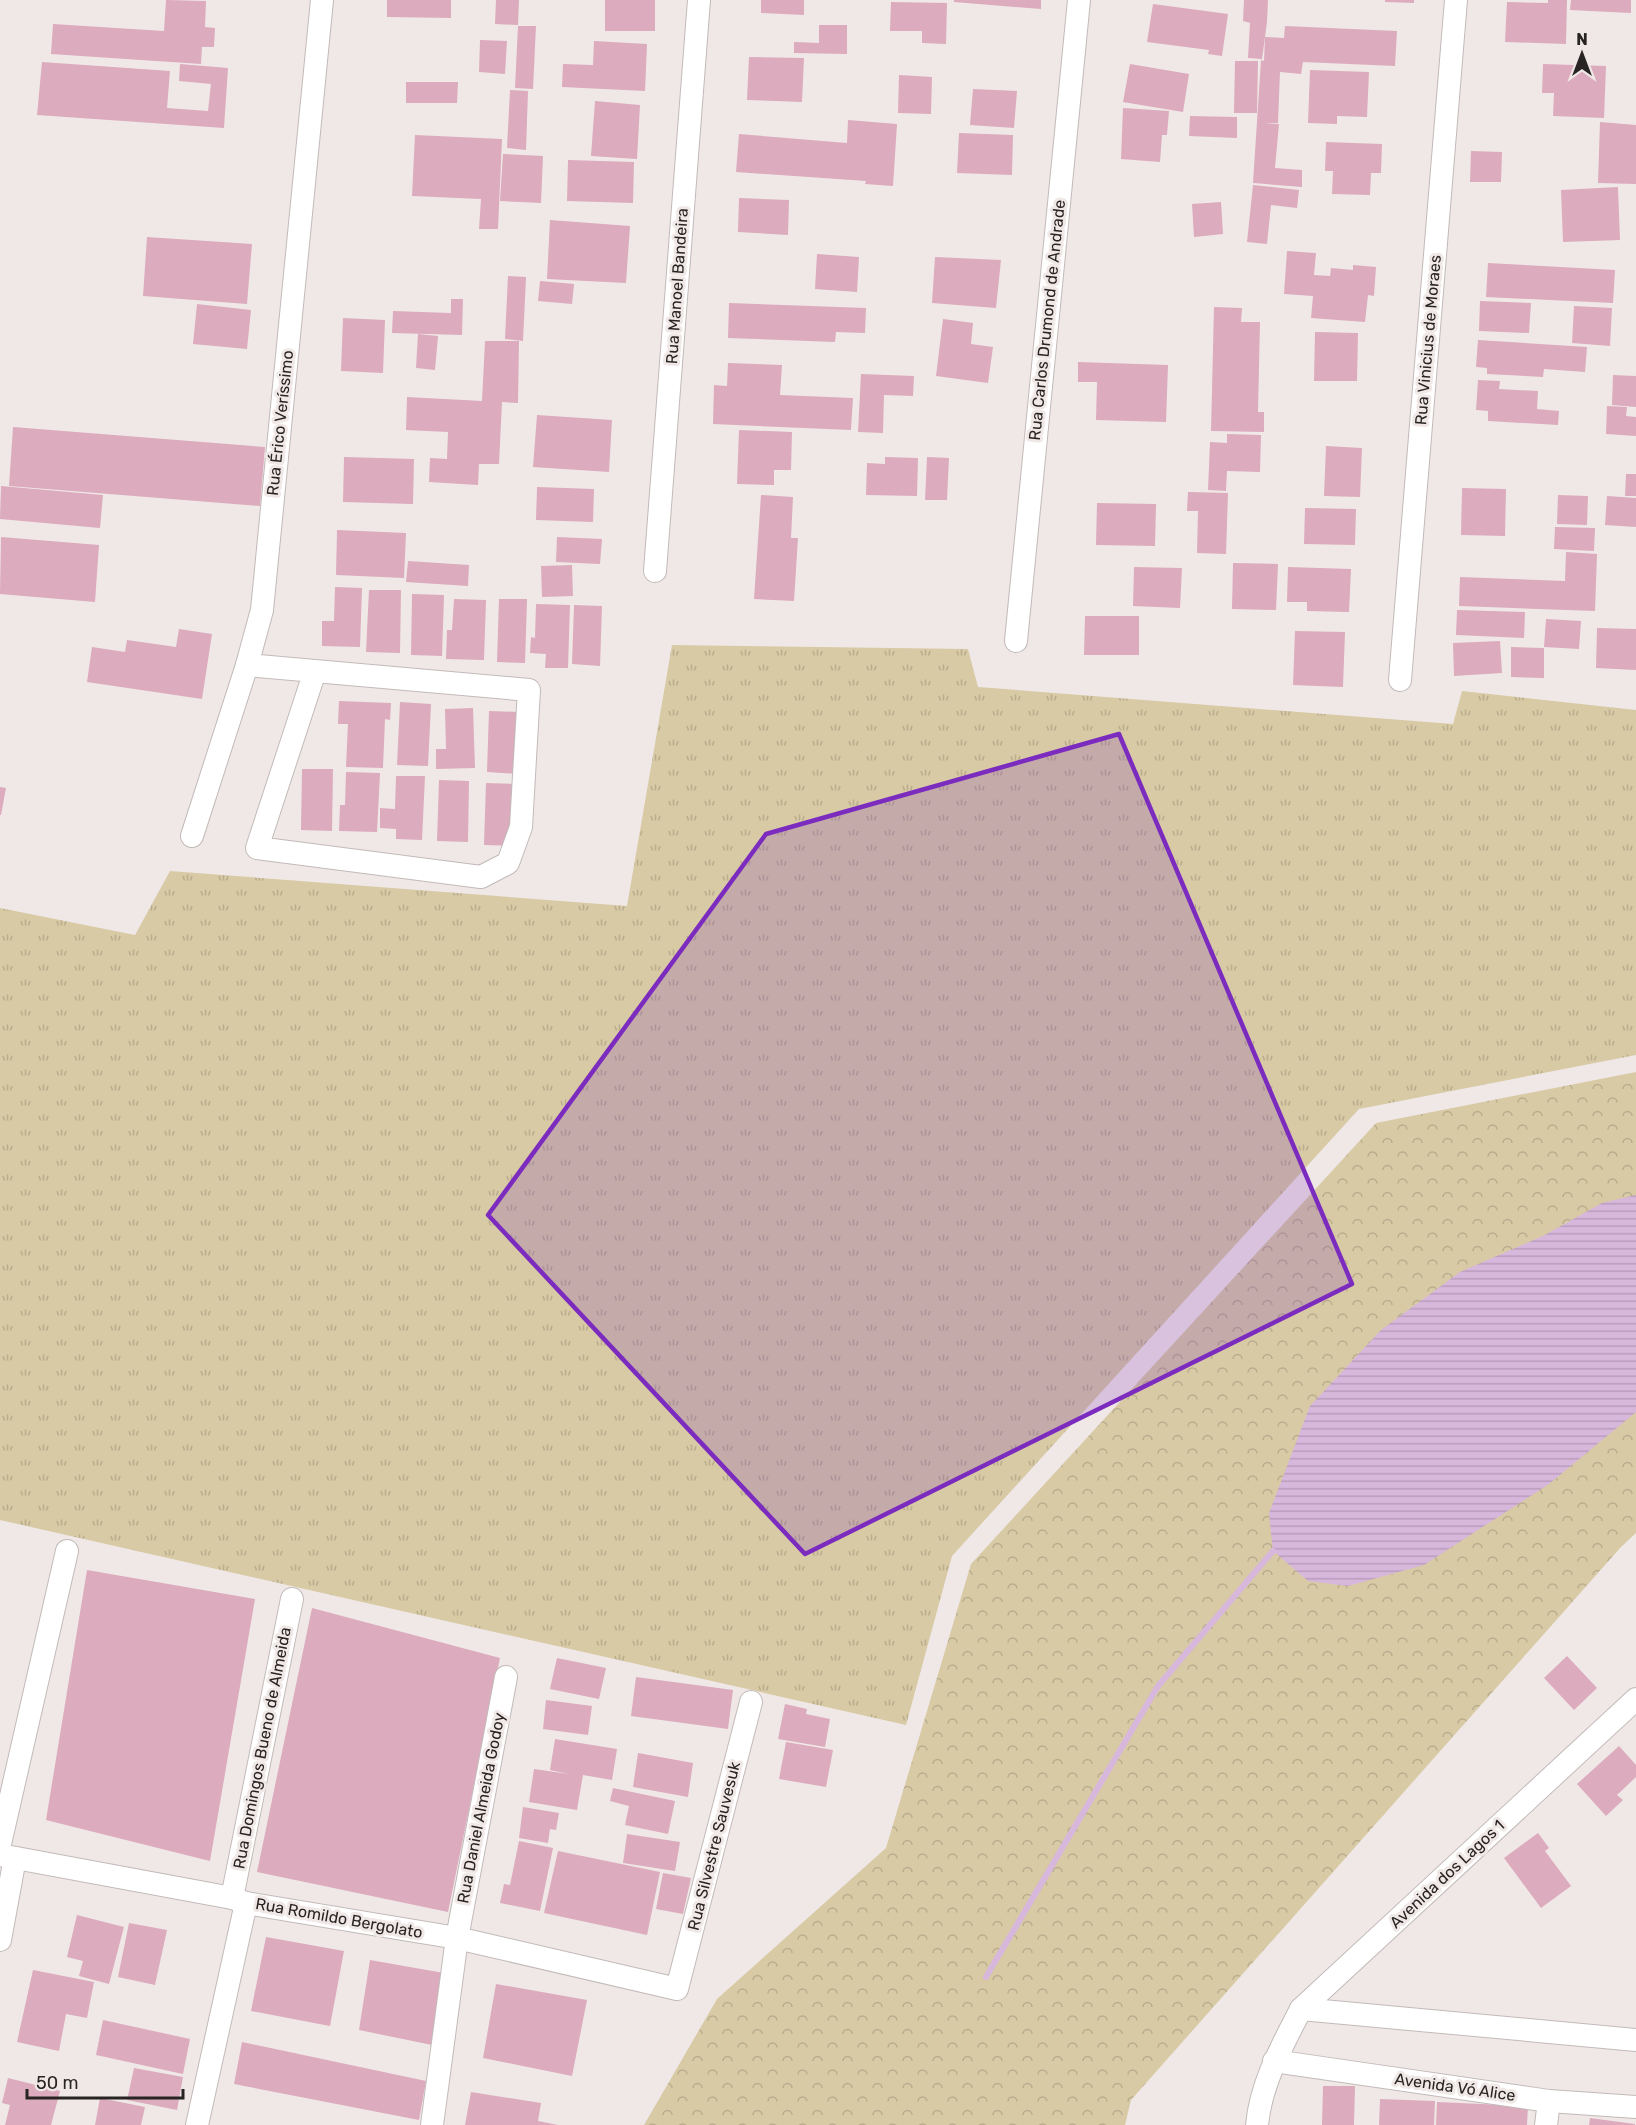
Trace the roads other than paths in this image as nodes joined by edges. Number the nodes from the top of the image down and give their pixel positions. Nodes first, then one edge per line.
1 (322, 0) edge
2 (699, 0) edge
3 (1079, 0) edge
4 (1456, 0) edge
5 (655, 571) dead end
6 (1016, 641) dead end
7 (247, 665) junction
8 (315, 671) junction
9 (1400, 680) dead end
10 (192, 836) dead end
11 (66, 1551) dead end
12 (292, 1599) dead end
13 (506, 1677) dead end
14 (1636, 1699) edge
15 (751, 1702) dead end
16 (5, 1852) edge
17 (239, 1900) junction
18 (457, 1938) junction
19 (0, 1940) edge
20 (677, 1989) joint
21 (1302, 2009) junction
22 (1636, 2040) edge
23 (1274, 2061) junction
24 (1549, 2101) junction
25 (1636, 2107) edge
26 (197, 2125) edge
27 (432, 2125) edge
28 (1257, 2125) edge
29 (1546, 2125) edge

1 - 7 street, Rua Érico Veríssimo
2 - 5 street, Rua Manoel Bandeira
3 - 6 street, Rua Carlos Drumond de Andrade
4 - 9 street, Rua Vinicius de Moraes
7 - 8 street
7 - 10 street, Rua Érico Veríssimo
8 - 8 street
11 - 16 street
12 - 17 street, Rua Domingos Bueno de Almeida
13 - 18 street, Rua Daniel Almeida Godoy
14 - 21 street, Avenida dos Lagos 1
15 - 20 street, Rua Silvestre Sauvesuk
16 - 17 street, Rua Romildo Bergolato
16 - 19 street
17 - 18 street, Rua Romildo Bergolato
17 - 26 street, Rua Domingos Bueno de Almeida
18 - 20 street, Rua Romildo Bergolato
18 - 27 street, Rua Daniel Almeida Godoy
21 - 22 street
21 - 23 street, Avenida dos Lagos 1
23 - 24 street, Avenida Vó Alice
23 - 28 street, Avenida dos Lagos 1
24 - 25 street, Avenida Vó Alice
24 - 29 street

